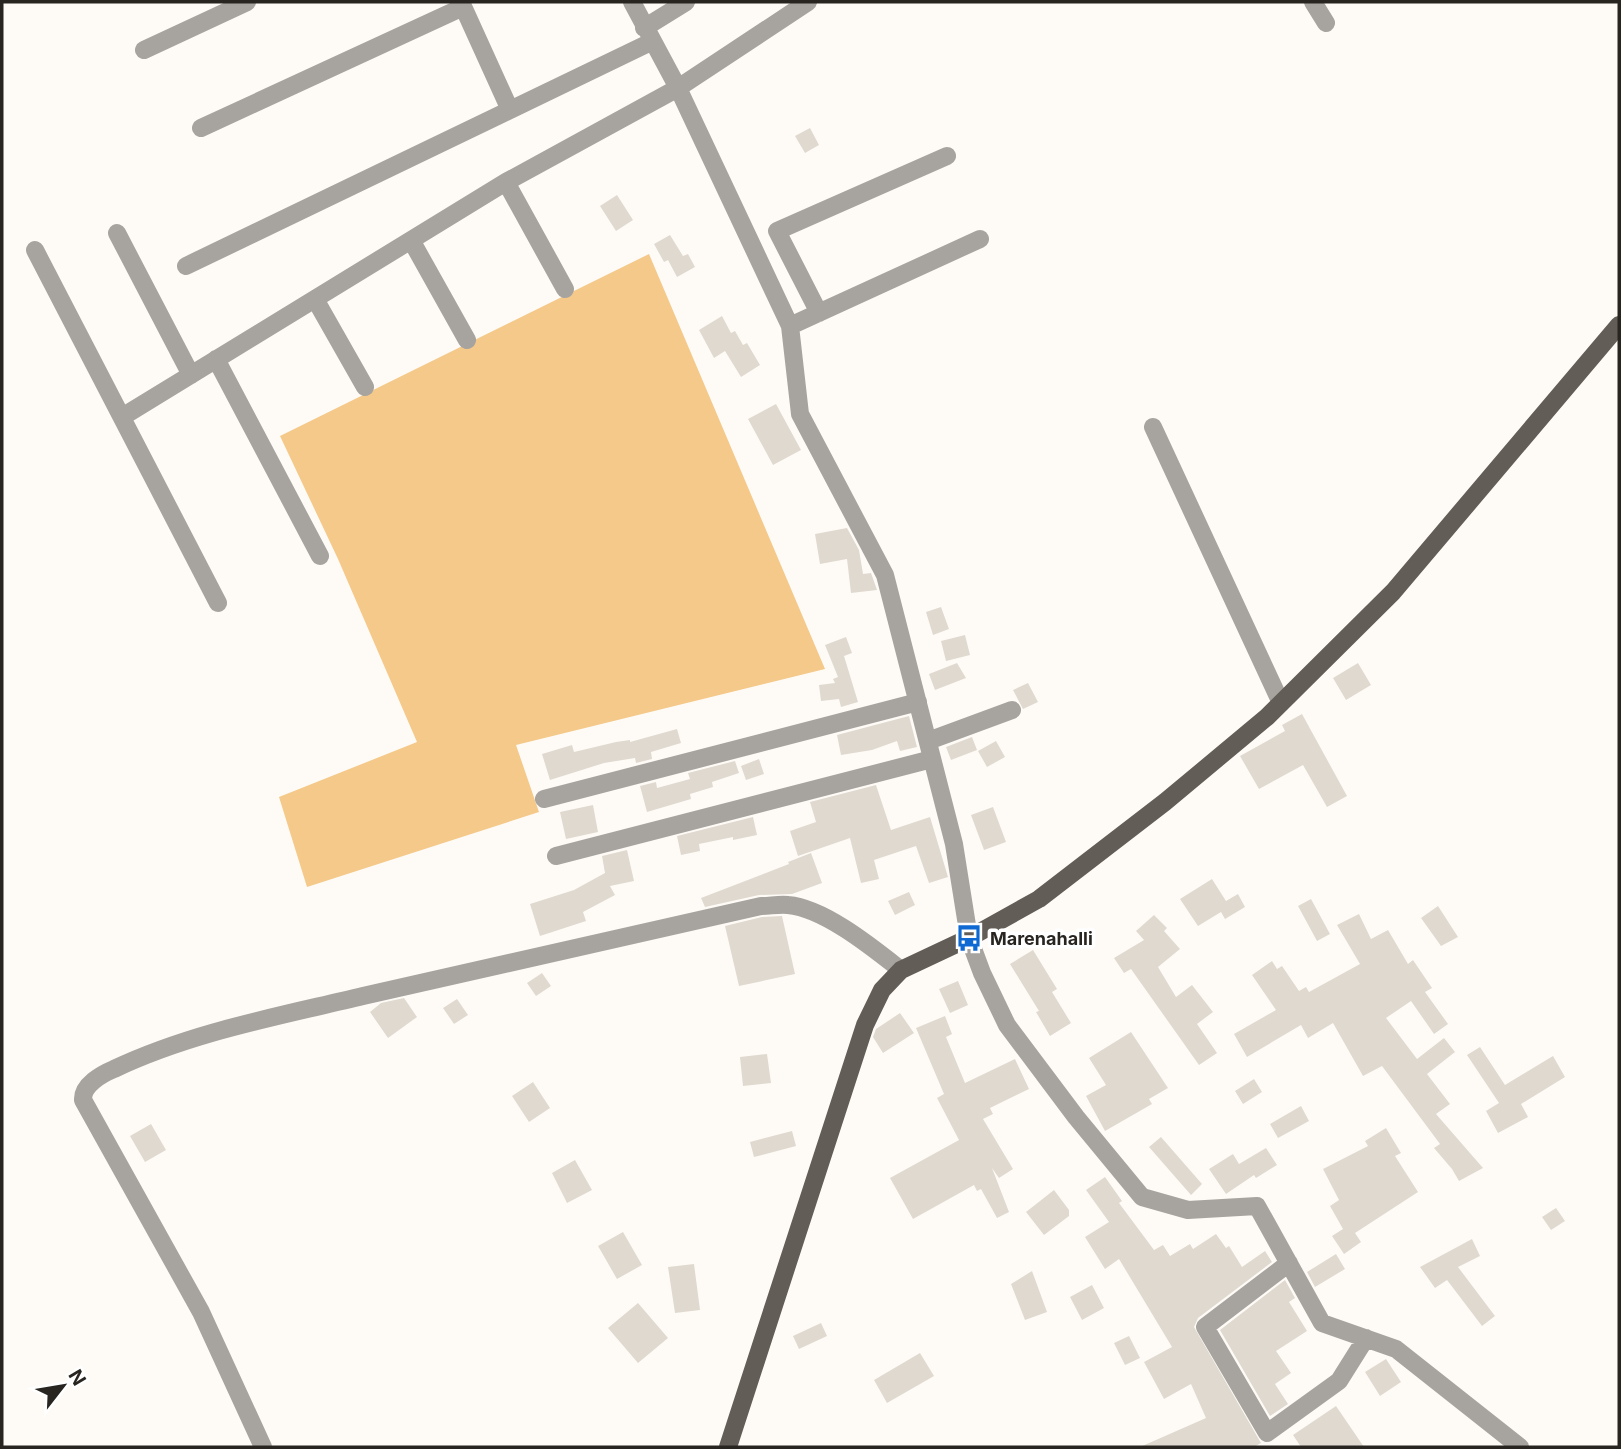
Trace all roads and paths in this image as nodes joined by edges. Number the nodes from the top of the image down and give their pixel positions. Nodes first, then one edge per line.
1 (247, 2) edge
2 (632, 2) edge
3 (686, 2) edge
4 (808, 2) edge
5 (1313, 2) edge
6 (462, 4) edge
7 (1326, 23) dead end
8 (648, 35) junction
9 (144, 50) dead end
10 (678, 89) junction
11 (510, 110) junction
12 (201, 128) dead end
13 (947, 156) dead end
14 (506, 182) junction
15 (117, 233) dead end
16 (980, 239) dead end
17 (411, 240) junction
18 (34, 250) dead end
19 (186, 266) dead end
20 (565, 289) dead end
21 (315, 299) junction
22 (819, 313) junction
23 (1619, 325) edge
24 (790, 326) junction
25 (467, 340) dead end
26 (216, 359) junction
27 (191, 375) junction
28 (365, 387) dead end
29 (122, 417) junction
30 (1153, 427) dead end
31 (320, 556) dead end
32 (218, 603) dead end
33 (918, 702) junction
34 (1281, 703) junction
35 (1012, 710) dead end
36 (928, 741) junction
37 (932, 759) junction
38 (544, 799) dead end
39 (556, 856) dead end
40 (969, 937) junction
41 (901, 970) junction
42 (1289, 1263) junction
43 (1366, 1338) junction
44 (262, 1447) edge
45 (729, 1447) edge
46 (1520, 1447) edge

1 - 9 street
2 - 8 street
3 - 8 street
4 - 10 street
5 - 7 street
6 - 11 street
6 - 12 street
8 - 10 street
8 - 11 street
10 - 14 street
10 - 24 street
11 - 19 street
13 - 22 street
14 - 17 street
14 - 20 street
15 - 27 street
16 - 22 street
17 - 21 street
17 - 25 street
18 - 29 street
21 - 26 street
21 - 28 street
22 - 24 street
23 - 34 main road
24 - 33 street
26 - 27 street
26 - 31 street
27 - 29 street
29 - 32 street
30 - 34 street
33 - 36 street
33 - 38 street
34 - 40 main road
35 - 36 street
36 - 37 street
37 - 39 street
37 - 40 street
40 - 41 main road
40 - 42 street
41 - 44 street
41 - 45 main road
42 - 43 street
42 - 43 street
43 - 46 street

